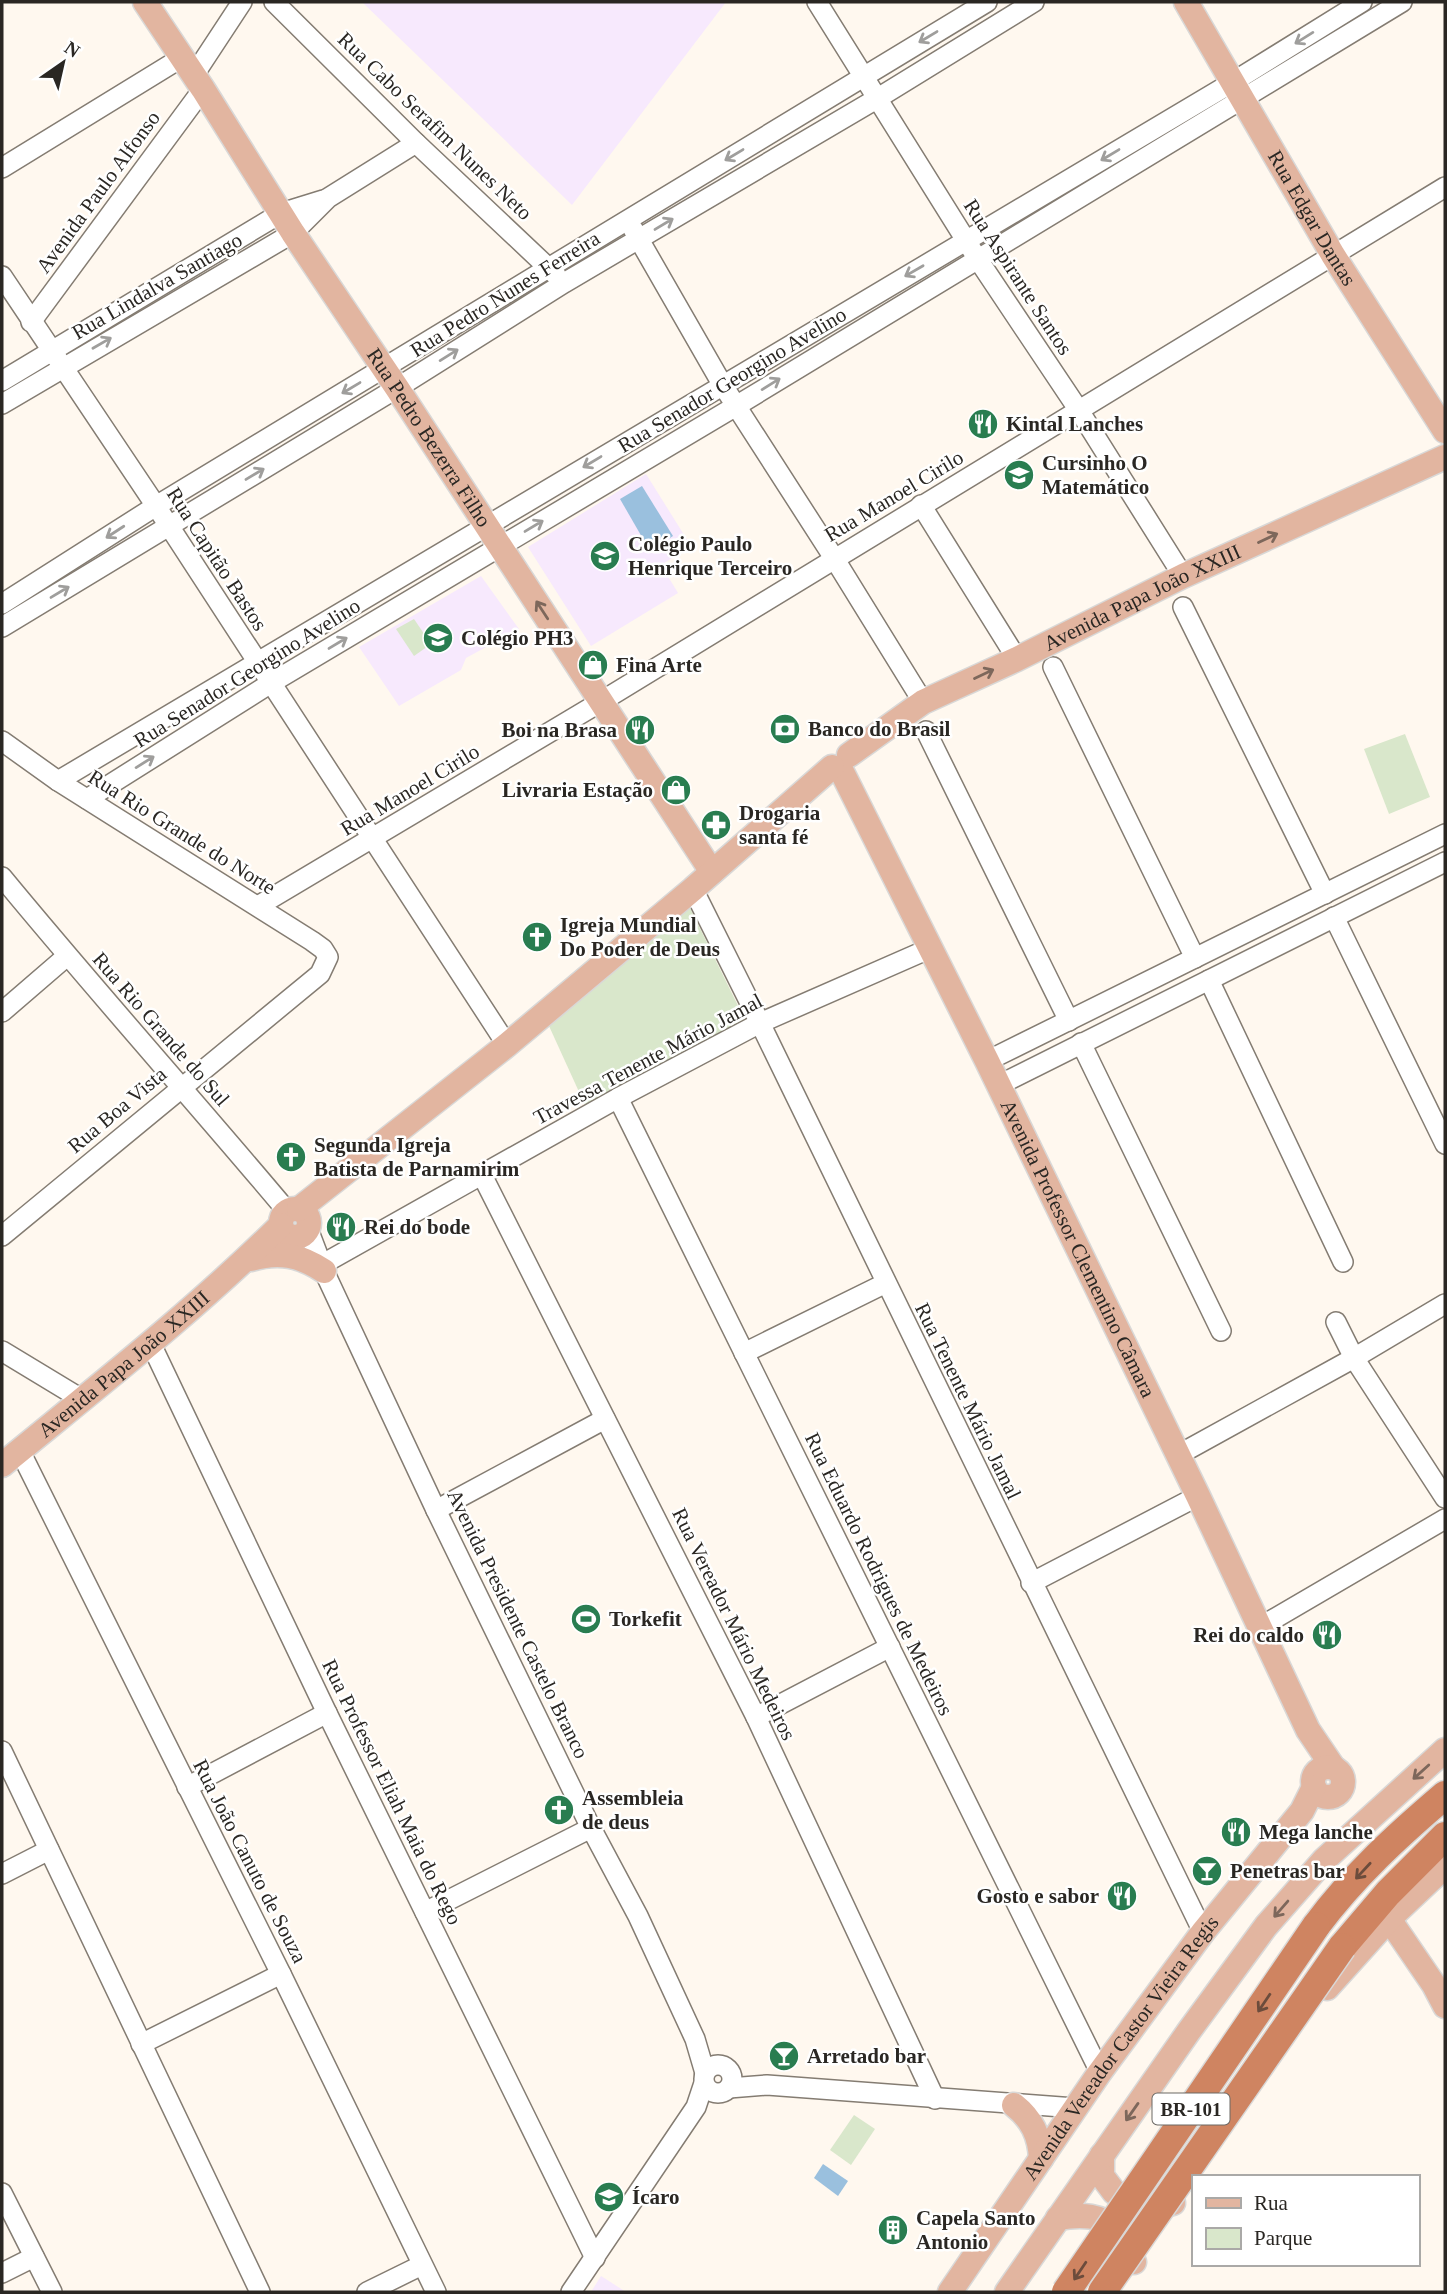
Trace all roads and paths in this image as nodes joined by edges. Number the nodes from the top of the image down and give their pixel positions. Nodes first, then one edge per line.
1 (145, 2) edge
2 (242, 2) edge
3 (274, 2) edge
4 (817, 2) edge
5 (987, 2) edge
6 (1034, 2) edge
7 (1186, 2) edge
8 (1362, 2) edge
9 (1402, 2) edge
10 (193, 74) junction
11 (864, 75) junction
12 (1238, 91) junction
13 (878, 98) junction
14 (416, 143) junction
15 (2, 169) edge
16 (1445, 187) edge
17 (627, 220) junction
18 (287, 223) junction
19 (639, 239) junction
20 (966, 241) junction
21 (1333, 255) junction
22 (977, 258) junction
23 (550, 268) junction
24 (2, 276) edge
25 (564, 283) junction
26 (31, 322) junction
27 (50, 350) junction
28 (62, 366) junction
29 (390, 378) junction
30 (2, 381) edge
31 (722, 384) junction
32 (2, 404) edge
33 (736, 406) junction
34 (1080, 412) junction
35 (299, 419) junction
36 (1442, 419) edge
37 (312, 440) junction
38 (1445, 457) edge
39 (921, 505) junction
40 (156, 506) junction
41 (486, 525) junction
42 (169, 527) junction
43 (500, 546) junction
44 (834, 558) junction
45 (1184, 576) junction
46 (8, 600) edge
47 (1183, 607) dead end
48 (24, 614) junction
49 (2, 627) edge
50 (1017, 659) junction
51 (257, 662) junction
52 (1053, 667) dead end
53 (271, 683) junction
54 (602, 701) junction
55 (923, 702) junction
56 (926, 731) dead end
57 (2, 741) edge
58 (840, 764) junction
59 (58, 781) junction
60 (87, 799) junction
61 (1445, 834) edge
62 (373, 839) junction
63 (1445, 862) edge
64 (1374, 869) junction
65 (712, 872) junction
66 (2, 877) edge
67 (693, 889) junction
68 (1385, 892) junction
69 (1325, 894) junction
70 (258, 906) junction
71 (1334, 917) junction
72 (1248, 932) junction
73 (930, 948) junction
74 (1260, 954) junction
75 (67, 956) junction
76 (1195, 958) junction
77 (326, 966) joint
78 (1209, 980) junction
79 (1119, 995) junction
80 (2, 1012) edge
81 (1131, 1019) junction
82 (1069, 1021) junction
83 (760, 1023) junction
84 (1081, 1044) junction
85 (507, 1045) junction
86 (987, 1061) junction
87 (999, 1085) junction
88 (182, 1086) junction
89 (618, 1098) junction
90 (1445, 1144) edge
91 (482, 1175) junction
92 (296, 1224) junction
93 (2, 1236) edge
94 (247, 1261) junction
95 (1343, 1262) dead end
96 (322, 1268) junction
97 (886, 1283) junction
98 (1445, 1304) edge
99 (1336, 1322) dead end
100 (1221, 1331) dead end
101 (151, 1344) junction
102 (2, 1351) edge
103 (744, 1353) junction
104 (1354, 1358) junction
105 (83, 1400) junction
106 (606, 1419) junction
107 (1178, 1455) junction
108 (11, 1458) edge
109 (1198, 1496) junction
110 (1445, 1498) edge
111 (436, 1510) junction
112 (1445, 1520) edge
113 (1031, 1583) junction
114 (1261, 1627) junction
115 (890, 1647) junction
116 (327, 1713) junction
117 (755, 1717) junction
118 (1445, 1750) edge
119 (2, 1751) edge
120 (1327, 1784) junction
121 (187, 1787) junction
122 (1396, 1794) junction
123 (1445, 1794) edge
124 (592, 1828) junction
125 (1445, 1836) edge
126 (1345, 1841) junction
127 (49, 1850) junction
128 (1445, 1866) edge
129 (2, 1874) edge
130 (425, 1912) junction
131 (1389, 1919) junction
132 (1203, 1932) junction
133 (281, 1974) junction
134 (1441, 1989) edge
135 (141, 2044) junction
136 (1100, 2072) junction
137 (718, 2080) junction
138 (935, 2099) junction
139 (1014, 2105) junction
140 (1075, 2108) junction
141 (1102, 2155) junction
142 (1041, 2159) junction
143 (1192, 2175) edge
144 (1192, 2176) edge
145 (2, 2193) edge
146 (1173, 2203) junction
147 (1058, 2218) junction
148 (34, 2257) junction
149 (595, 2258) junction
150 (1134, 2262) junction
151 (422, 2265) junction
152 (2, 2273) edge
153 (52, 2292) edge
154 (260, 2292) edge
155 (367, 2292) edge
156 (436, 2292) edge
157 (571, 2292) edge
158 (950, 2292) edge
159 (1007, 2292) edge
160 (1066, 2292) edge
161 (1102, 2292) edge
162 (1114, 2292) edge

1 - 10 main road, Rua Pedro Bezerra Filho
2 - 10 street, Avenida Paulo Alfonso
3 - 14 street, Rua Cabo Serafim Nunes Neto
4 - 11 street, Rua Aspirante Santos
5 -> 11 street, Rua Pedro Nunes Ferreira
6 - 13 street, Rua Pedro Nunes Ferreira
7 - 12 main road, Rua Edgar Dantas
8 -> 12 street, Rua Senador Georgino Avelino
9 - 12 street, Rua Senador Georgino Avelino
10 - 15 street
10 - 18 main road, Rua Pedro Bezerra Filho
10 - 26 street, Avenida Paulo Alfonso
11 - 13 street, Rua Aspirante Santos
11 -> 17 street, Rua Pedro Nunes Ferreira
12 -> 20 street, Rua Senador Georgino Avelino
12 - 21 main road, Rua Edgar Dantas
12 - 22 street, Rua Senador Georgino Avelino
19 -> 13 street, Rua Pedro Nunes Ferreira
13 - 20 street, Rua Aspirante Santos
14 - 18 street, Rua Lindalva Santiago
14 - 23 street, Rua Cabo Serafim Nunes Neto
16 - 21 street, Rua Manoel Cirilo
17 - 19 street
17 - 23 street, Rua Pedro Nunes Ferreira
18 - 27 street, Rua Lindalva Santiago
28 -> 18 street, Rua Lindalva Santiago
18 - 29 main road, Rua Pedro Bezerra Filho
19 - 25 street, Rua Pedro Nunes Ferreira
19 - 31 street
20 - 22 street, Rua Aspirante Santos
20 -> 31 street, Rua Senador Georgino Avelino
21 - 34 street, Rua Manoel Cirilo
21 - 36 main road, Rua Edgar Dantas
33 -> 22 street, Rua Senador Georgino Avelino
22 - 34 street, Rua Aspirante Santos
23 - 25 street, Rua Cabo Serafim Nunes Neto
23 - 29 street, Rua Pedro Nunes Ferreira
24 - 26 street, Rua Capitão Bastos
29 -> 25 street, Rua Pedro Nunes Ferreira
26 - 27 street, Rua Capitão Bastos
27 - 28 street, Rua Capitão Bastos
27 - 30 street, Rua Lindalva Santiago
28 - 32 street, Rua Lindalva Santiago
28 - 40 street, Rua Capitão Bastos
29 -> 35 street, Rua Pedro Nunes Ferreira
29 - 37 street, Rua Pedro Nunes Ferreira
29 - 41 main road, Rua Pedro Bezerra Filho
31 - 33 street
31 -> 41 street, Rua Senador Georgino Avelino
43 -> 33 street, Rua Senador Georgino Avelino
33 - 44 street
34 - 39 street, Rua Manoel Cirilo
34 - 45 street, Rua Aspirante Santos
35 - 37 street
35 - 40 street, Rua Pedro Nunes Ferreira
42 -> 37 street, Rua Pedro Nunes Ferreira
45 -> 38 main road, Avenida Papa João XXIII
39 - 44 street, Rua Manoel Cirilo
39 - 50 street
40 - 42 street, Rua Capitão Bastos
40 -> 46 street, Rua Pedro Nunes Ferreira
41 - 43 main road, Rua Pedro Bezerra Filho
41 - 51 street, Rua Senador Georgino Avelino
48 -> 42 street, Rua Pedro Nunes Ferreira
42 - 51 street, Rua Capitão Bastos
53 -> 43 street, Rua Senador Georgino Avelino
54 -> 43 main road, Rua Pedro Bezerra Filho
44 - 54 street, Rua Manoel Cirilo
44 - 55 street
45 - 50 main road, Avenida Papa João XXIII
46 - 48 street
47 - 69 street
48 - 49 street, Rua Pedro Nunes Ferreira
55 -> 50 main road, Avenida Papa João XXIII
51 - 53 street, Rua Capitão Bastos
51 - 59 street, Rua Senador Georgino Avelino
52 - 76 street
60 -> 53 street, Rua Senador Georgino Avelino
53 - 62 street, Rua Capitão Bastos
54 - 62 street, Rua Manoel Cirilo
54 - 65 main road, Rua Pedro Bezerra Filho
55 - 58 main road, Avenida Papa João XXIII
56 - 82 street
57 - 59 street, Rua Rio Grande do Norte
58 - 65 main road, Avenida Papa João XXIII
58 - 73 main road, Avenida Professor Clementino Câmara
59 - 60 street, Rua Rio Grande do Norte
60 - 70 street, Rua Rio Grande do Norte
61 - 64 street
62 - 70 street, Rua Manoel Cirilo
62 - 85 street, Rua Capitão Bastos
63 - 68 street
64 - 68 street
64 - 69 street
65 - 67 main road, Avenida Papa João XXIII
66 - 75 street, Rua Rio Grande do Sul
67 - 83 street, Rua Tenente Mário Jamal
67 - 85 main road, Avenida Papa João XXIII
68 - 71 street
69 - 72 street
70 - 77 street, Rua Rio Grande do Norte
71 - 74 street
71 - 90 street
72 - 74 street
72 - 76 street
73 - 83 street, Travessa Tenente Mário Jamal
73 - 86 main road, Avenida Professor Clementino Câmara
74 - 78 street
75 - 80 street
75 - 88 street, Rua Rio Grande do Sul
76 - 79 street
77 - 88 street, Rua Boa Vista
78 - 81 street
78 - 95 street
79 - 81 street
79 - 82 street
81 - 84 street
82 - 86 street
83 - 89 street, Travessa Tenente Mário Jamal
83 - 97 street, Rua Tenente Mário Jamal
84 - 87 street
84 - 100 street
85 - 92 main road, Avenida Papa João XXIII
86 - 87 main road, Avenida Professor Clementino Câmara
87 - 107 main road, Avenida Professor Clementino Câmara
88 - 92 street, Rua Rio Grande do Sul
88 - 93 street, Rua Boa Vista
89 - 91 street, Travessa Tenente Mário Jamal
89 - 103 street, Rua Eduardo Rodrigues de Medeiros
91 - 96 street, Travessa Tenente Mário Jamal
91 - 106 street, Rua Vereador Mário Medeiros
92 - 94 main road, Avenida Papa João XXIII
92 - 96 street, Avenida Presidente Castelo Branco
94 - 96 main road
94 - 101 main road, Avenida Papa João XXIII
96 - 111 street, Avenida Presidente Castelo Branco
97 - 103 street
97 - 113 street, Rua Tenente Mário Jamal
98 - 104 street
99 - 104 street
101 - 105 main road, Avenida Papa João XXIII
101 - 116 street, Rua Professor Eliah Maia do Rego
102 - 105 street
103 - 115 street, Rua Eduardo Rodrigues de Medeiros
104 - 107 street
104 - 110 street
105 - 108 main road, Avenida Papa João XXIII
106 - 111 street
106 - 117 street, Rua Vereador Mário Medeiros
107 - 109 main road, Avenida Professor Clementino Câmara
108 - 121 street, Rua João Canuto de Souza
109 - 113 street
109 - 114 main road, Avenida Professor Clementino Câmara
111 - 124 street, Avenida Presidente Castelo Branco
112 - 114 street
113 - 132 street, Rua Tenente Mário Jamal
114 - 120 main road, Avenida Professor Clementino Câmara
115 - 117 street
115 - 136 street, Rua Eduardo Rodrigues de Medeiros
116 - 121 street
116 - 130 street, Rua Professor Eliah Maia do Rego
117 - 138 street, Rua Vereador Mário Medeiros
118 -> 122 main road
119 - 127 street
120 - 122 main road, Avenida Professor Clementino Câmara
120 - 126 main road, Avenida Professor Clementino Câmara
120 - 132 main road, Avenida Vereador Castor Vieira Regis
121 - 133 street, Rua João Canuto de Souza
122 - 126 main road
123 -> 160 highway, BR-101, bridge
124 - 130 street
124 - 137 street, Avenida Presidente Castelo Branco
125 - 161 highway, BR-101, bridge
126 -> 141 main road
127 - 129 street
127 - 135 street
128 - 131 main road
130 - 149 street, Rua Professor Eliah Maia do Rego
131 - 134 main road
131 - 143 main road
132 - 136 main road, Avenida Vereador Castor Vieira Regis
133 - 135 street
133 - 151 street, Rua João Canuto de Souza
135 - 154 street
136 - 140 main road, Avenida Vereador Castor Vieira Regis
137 - 138 street
137 - 149 street
138 - 139 street
139 - 140 street
139 - 142 main road
140 - 142 main road, Avenida Vereador Castor Vieira Regis
141 - 146 main road
141 - 147 main road
142 - 158 main road, Avenida Vereador Castor Vieira Regis
144 - 146 main road
145 - 148 street
146 - 150 main road
147 - 150 main road
147 - 159 main road
148 - 152 street
148 - 153 street
149 - 157 street
150 - 162 main road
151 - 155 street
151 - 156 street, Rua João Canuto de Souza

